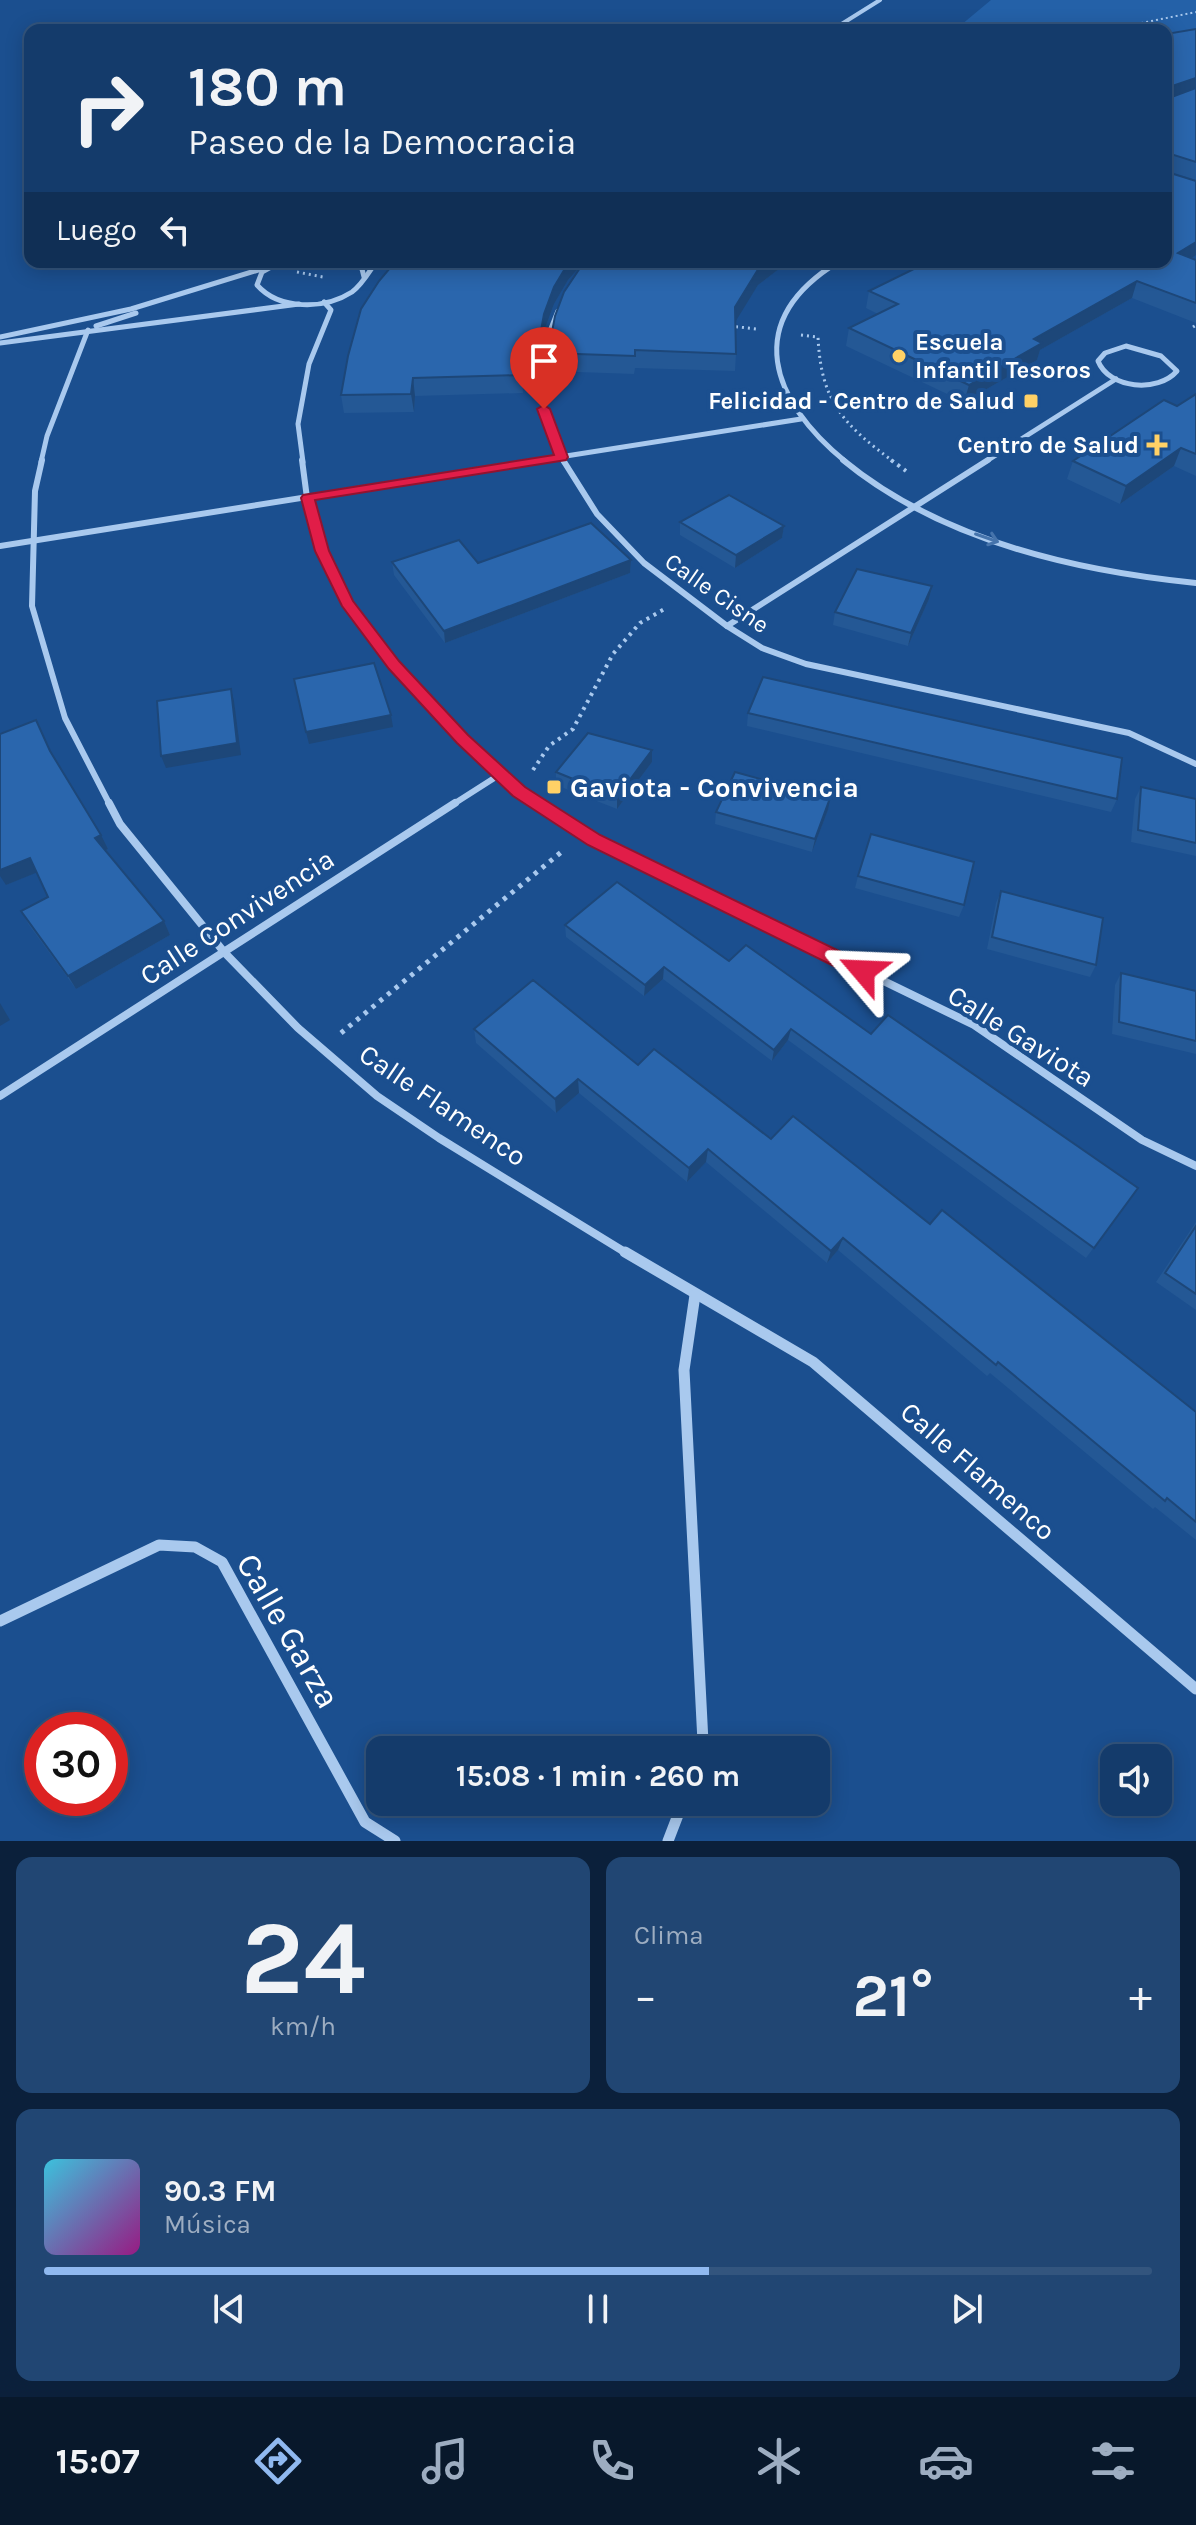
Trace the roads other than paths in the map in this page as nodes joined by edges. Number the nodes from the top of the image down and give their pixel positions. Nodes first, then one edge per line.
1 (880, 0) edge
2 (842, 24) edge
3 (263, 268) edge
4 (269, 268) edge
5 (361, 268) edge
6 (371, 268) edge
7 (830, 268) edge
8 (364, 277) junction
9 (228, 281) junction
10 (324, 302) junction
11 (299, 304) junction
12 (560, 305) edge
13 (88, 330) junction
14 (0, 340) edge
15 (1116, 379) junction
16 (801, 419) junction
17 (561, 457) junction
18 (307, 498) junction
19 (916, 507) junction
20 (31, 541) junction
21 (0, 546) edge
22 (1196, 583) edge
23 (727, 626) junction
24 (1196, 764) edge
25 (499, 775) junction
26 (224, 952) junction
27 (0, 1096) edge
28 (1196, 1166) edge
29 (695, 1295) junction
30 (0, 1621) edge
31 (1196, 1689) edge
32 (703, 1736) edge
33 (678, 1816) edge
34 (395, 1841) edge
35 (668, 1841) edge

1 - 2 street
3 - 9 street
4 - 11 street
5 - 8 street
6 - 8 street
7 - 16 street
8 - 10 street
9 - 13 street
9 - 14 street
10 - 11 street
10 - 18 street, Calle Gaviota
11 - 13 street
12 - 17 street, Calle Cisne
13 - 14 street
13 - 20 street, Calle Flamenco
15 - 15 street
15 - 19 street
16 - 17 street
16 - 19 street
17 - 18 street
17 - 23 street, Calle Cisne
18 - 20 street
18 - 25 street, Calle Gaviota
19 -> 22 street
19 - 23 street
20 - 21 street
20 - 26 street, Calle Flamenco
23 - 24 street, Calle Cisne
25 - 26 street, Calle Convivencia
25 - 28 street, Calle Gaviota
26 - 27 street, Calle Convivencia
26 - 29 street, Calle Flamenco
29 - 31 street, Calle Flamenco
29 - 32 street
30 - 34 street, Calle Garza
33 - 35 street

